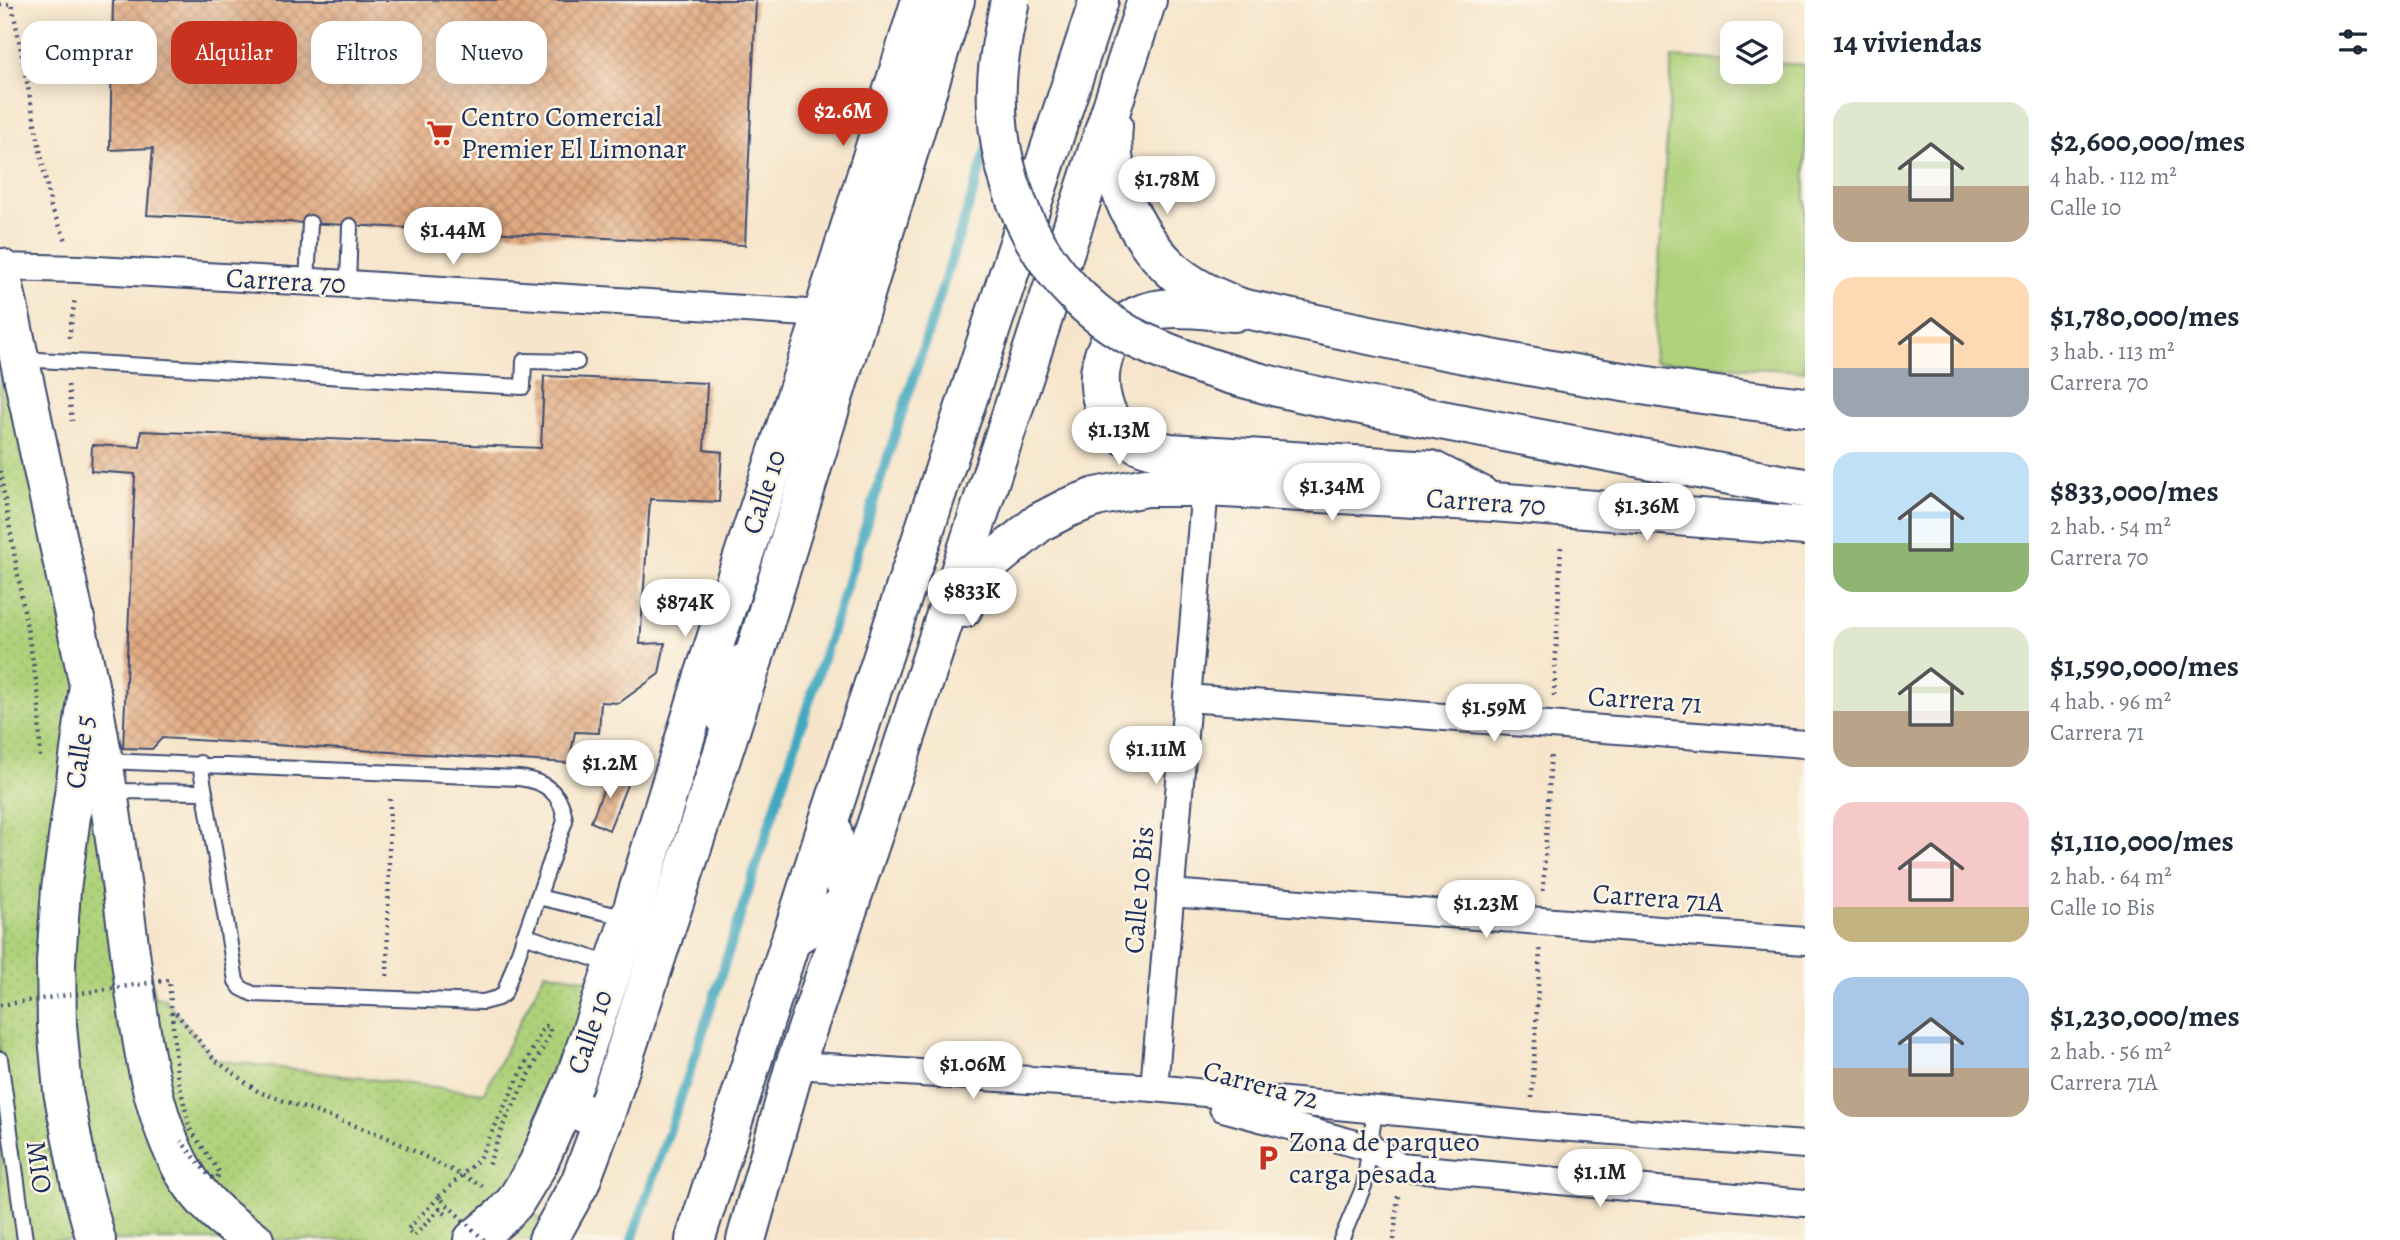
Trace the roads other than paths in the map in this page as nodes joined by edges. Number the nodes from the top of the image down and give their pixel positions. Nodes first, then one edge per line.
1 (921, 0) edge
2 (956, 0) edge
3 (1010, 0) edge
4 (1099, 0) edge
5 (1147, 0) edge
6 (1122, 77) junction
7 (310, 223) dead end
8 (350, 226) dead end
9 (0, 267) edge
10 (307, 283) junction
11 (348, 285) junction
12 (822, 314) junction
13 (1274, 315) junction
14 (19, 359) junction
15 (577, 362) dead end
16 (1805, 407) edge
17 (1205, 487) junction
18 (1805, 488) edge
19 (1493, 502) junction
20 (1805, 526) edge
21 (753, 660) junction
22 (703, 679) junction
23 (89, 685) junction
24 (1187, 698) junction
25 (731, 727) junction
26 (1805, 744) edge
27 (200, 763) junction
28 (897, 764) junction
29 (107, 776) junction
30 (205, 792) junction
31 (829, 820) junction
32 (1170, 893) junction
33 (538, 897) junction
34 (850, 902) junction
35 (630, 918) junction
36 (524, 935) junction
37 (793, 937) junction
38 (1805, 941) edge
39 (613, 965) junction
40 (0, 1059) edge
41 (795, 1065) junction
42 (1154, 1088) junction
43 (564, 1105) junction
44 (1375, 1110) junction
45 (603, 1121) junction
46 (1805, 1145) edge
47 (1371, 1148) junction
48 (1805, 1203) edge
49 (553, 1236) edge
50 (25, 1240) edge
51 (96, 1240) edge
52 (254, 1240) edge
53 (473, 1240) edge
54 (695, 1240) edge
55 (746, 1240) edge
56 (1341, 1240) edge

1 - 12 street, Calle 10
2 - 21 street, Calle 10
3 - 18 street, bridge
4 - 31 street
5 - 6 street
6 - 13 street
6 - 28 street
7 - 10 lane
8 - 11 lane
9 - 10 street, Carrera 70
9 - 14 street, Calle 5
10 - 11 street, Carrera 70
11 - 12 street, Carrera 70
12 - 22 street, Calle 10
13 - 16 street
13 - 19 street
14 - 15 lane
14 - 23 street, Calle 5
17 - 19 street, Carrera 70
17 - 24 street, Calle 10 Bis
17 - 28 street, Carrera 70
19 - 20 street, Carrera 70
21 - 22 street
21 - 25 street, Calle 10
22 - 25 street
22 - 35 street, Calle 10
23 - 29 street
23 - 51 street, Calle 5
24 - 26 street, Carrera 71
24 - 32 street, Calle 10 Bis
25 - 45 street, Calle 10
27 - 29 lane
27 - 30 lane
27 - 33 lane
28 - 34 street
29 - 30 lane
29 - 52 street
30 - 36 lane
31 - 34 street
31 - 37 street
32 - 38 street, Carrera 71A
32 - 42 street, Calle 10 Bis
33 - 35 lane
33 - 36 lane
34 - 37 street
34 - 41 street
35 - 39 street, Calle 10
36 - 39 lane
37 - 54 street
39 - 43 street, Calle 10
40 - 50 lane, MIO
41 - 42 street, Carrera 72
41 - 55 street
42 - 44 street, Carrera 72
42 - 47 street, Carrera 72
43 - 45 street
43 - 53 street, Calle 10
44 - 46 street, Carrera 72
44 - 47 lane
45 - 49 street, Calle 10
47 - 48 street, Carrera 72
47 - 56 lane

